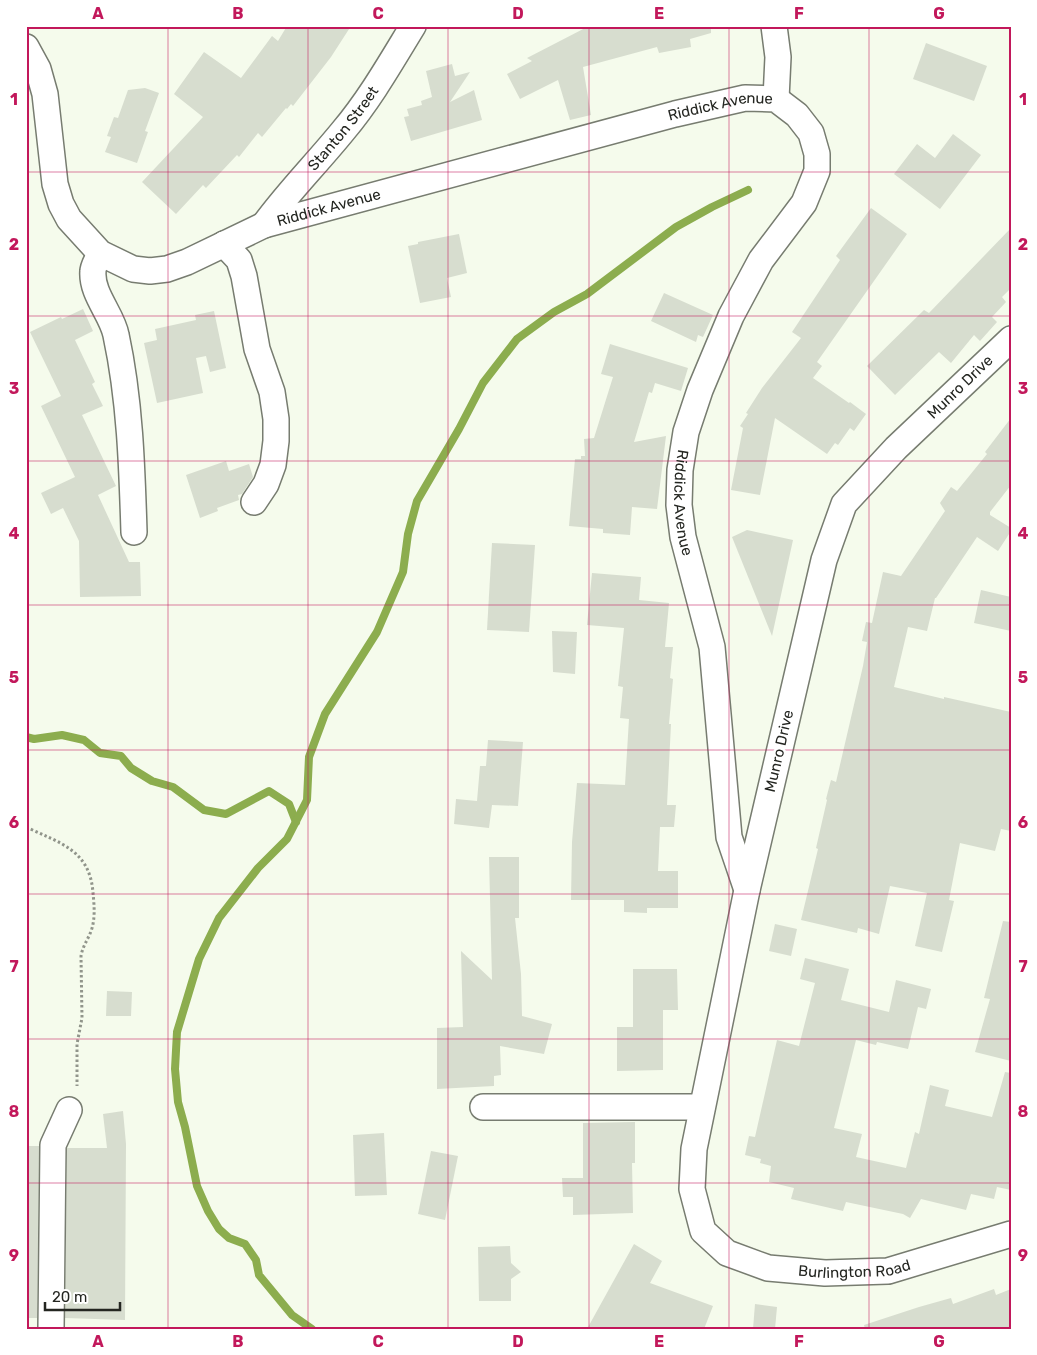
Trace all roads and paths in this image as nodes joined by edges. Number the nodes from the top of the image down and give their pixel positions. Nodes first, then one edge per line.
1 (414, 26) edge
2 (774, 26) edge
3 (26, 47) edge
4 (776, 100) junction
5 (264, 225) junction
6 (224, 244) junction
7 (100, 253) junction
8 (1011, 339) edge
9 (254, 502) dead end
10 (134, 532) dead end
11 (26, 827) edge
12 (747, 890) junction
13 (483, 1107) dead end
14 (702, 1107) junction
15 (69, 1110) joint
16 (703, 1231) joint
17 (1011, 1234) edge
18 (51, 1329) edge

1 - 5 street, Stanton Street
2 - 4 street
3 - 7 street, Riddick Avenue
4 - 5 street, Riddick Avenue
4 - 12 street, Riddick Avenue
5 - 6 street, Riddick Avenue
6 - 7 street, Riddick Avenue
6 - 9 street
7 - 10 street
8 - 12 street, Munro Drive
11 - 15 path
12 - 14 street, Munro Drive
13 - 14 street
14 - 16 street, Munro Drive
15 - 18 street
16 - 17 street, Burlington Road

